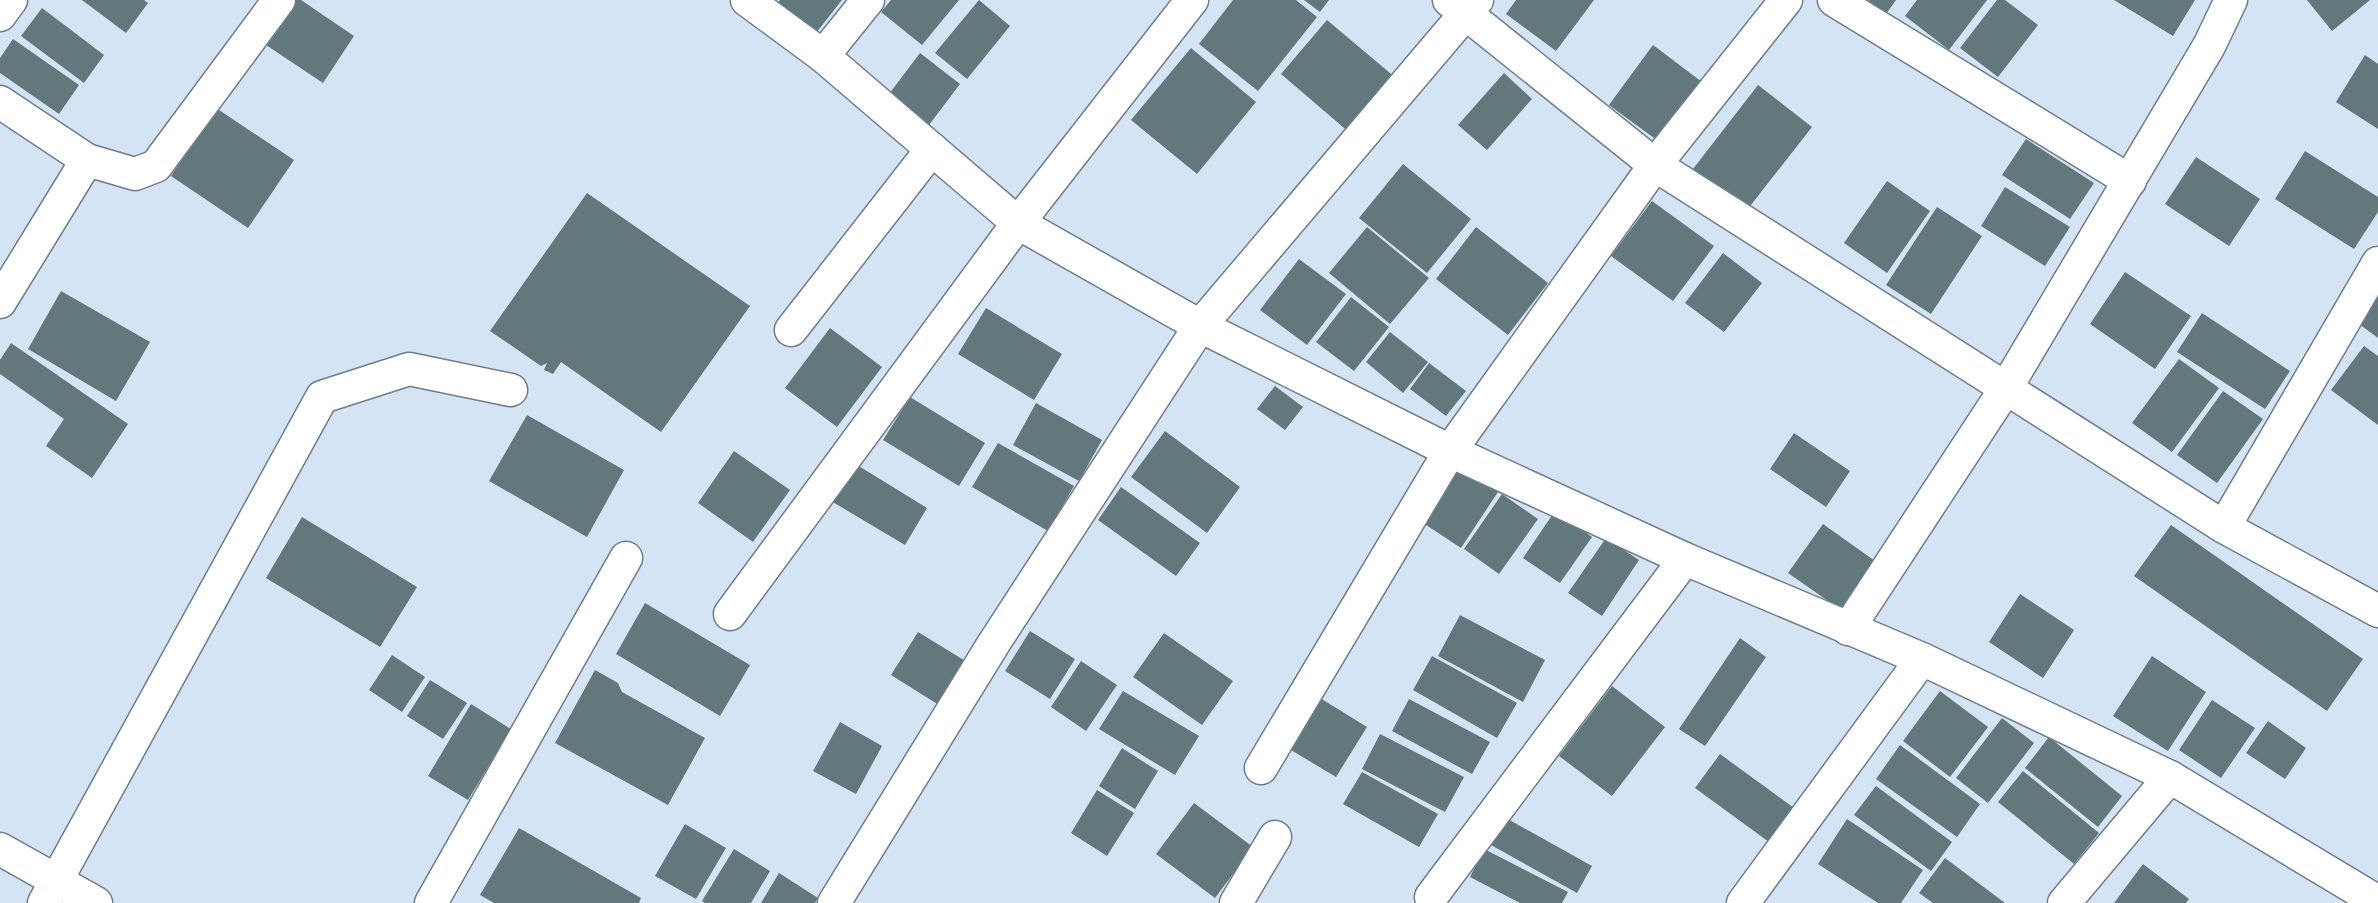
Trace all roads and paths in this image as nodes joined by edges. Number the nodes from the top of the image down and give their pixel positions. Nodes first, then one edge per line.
1 (11, 0) edge
2 (279, 0) edge
3 (747, 0) edge
4 (868, 0) edge
5 (1192, 0) edge
6 (1786, 0) edge
7 (1834, 0) edge
8 (2231, 0) edge
9 (1464, 4) edge
10 (0, 15) edge
11 (823, 56) junction
12 (0, 102) edge
13 (932, 149) junction
14 (87, 160) junction
15 (1655, 165) junction
16 (2130, 181) junction
17 (1018, 223) junction
18 (2378, 263) edge
19 (0, 302) edge
20 (1200, 326) junction
21 (791, 330) dead end
22 (2006, 388) junction
23 (511, 390) dead end
24 (1450, 451) junction
25 (2224, 527) junction
26 (626, 558) dead end
27 (1685, 559) junction
28 (2378, 611) edge
29 (730, 614) dead end
30 (1848, 629) junction
31 (1922, 659) junction
32 (1261, 768) dead end
33 (2169, 777) junction
34 (1275, 837) dead end
35 (0, 849) edge
36 (50, 892) edge
37 (1431, 897) dead end
38 (2378, 902) edge
39 (96, 903) edge
40 (431, 903) edge
41 (834, 903) edge
42 (1236, 903) edge
43 (1743, 903) edge
44 (2064, 903) edge

1 - 10 street
2 - 14 street
3 - 11 street
4 - 11 street
5 - 17 street
6 - 15 street
7 - 16 street
8 - 16 street
9 - 15 street
9 - 20 street
11 - 13 street
12 - 14 street
13 - 17 street
13 - 21 street
14 - 19 street
15 - 22 street
15 - 24 street
16 - 22 street
17 - 20 street
17 - 29 street
18 - 25 street
20 - 24 street
20 - 41 street
22 - 25 street
22 - 30 street
23 - 36 street
24 - 27 street
24 - 32 street
25 - 28 street
26 - 40 street
27 - 30 street
27 - 37 street
30 - 31 street
31 - 33 street
31 - 43 street
33 - 38 street
33 - 44 street
34 - 42 street
35 - 36 street
36 - 39 street

